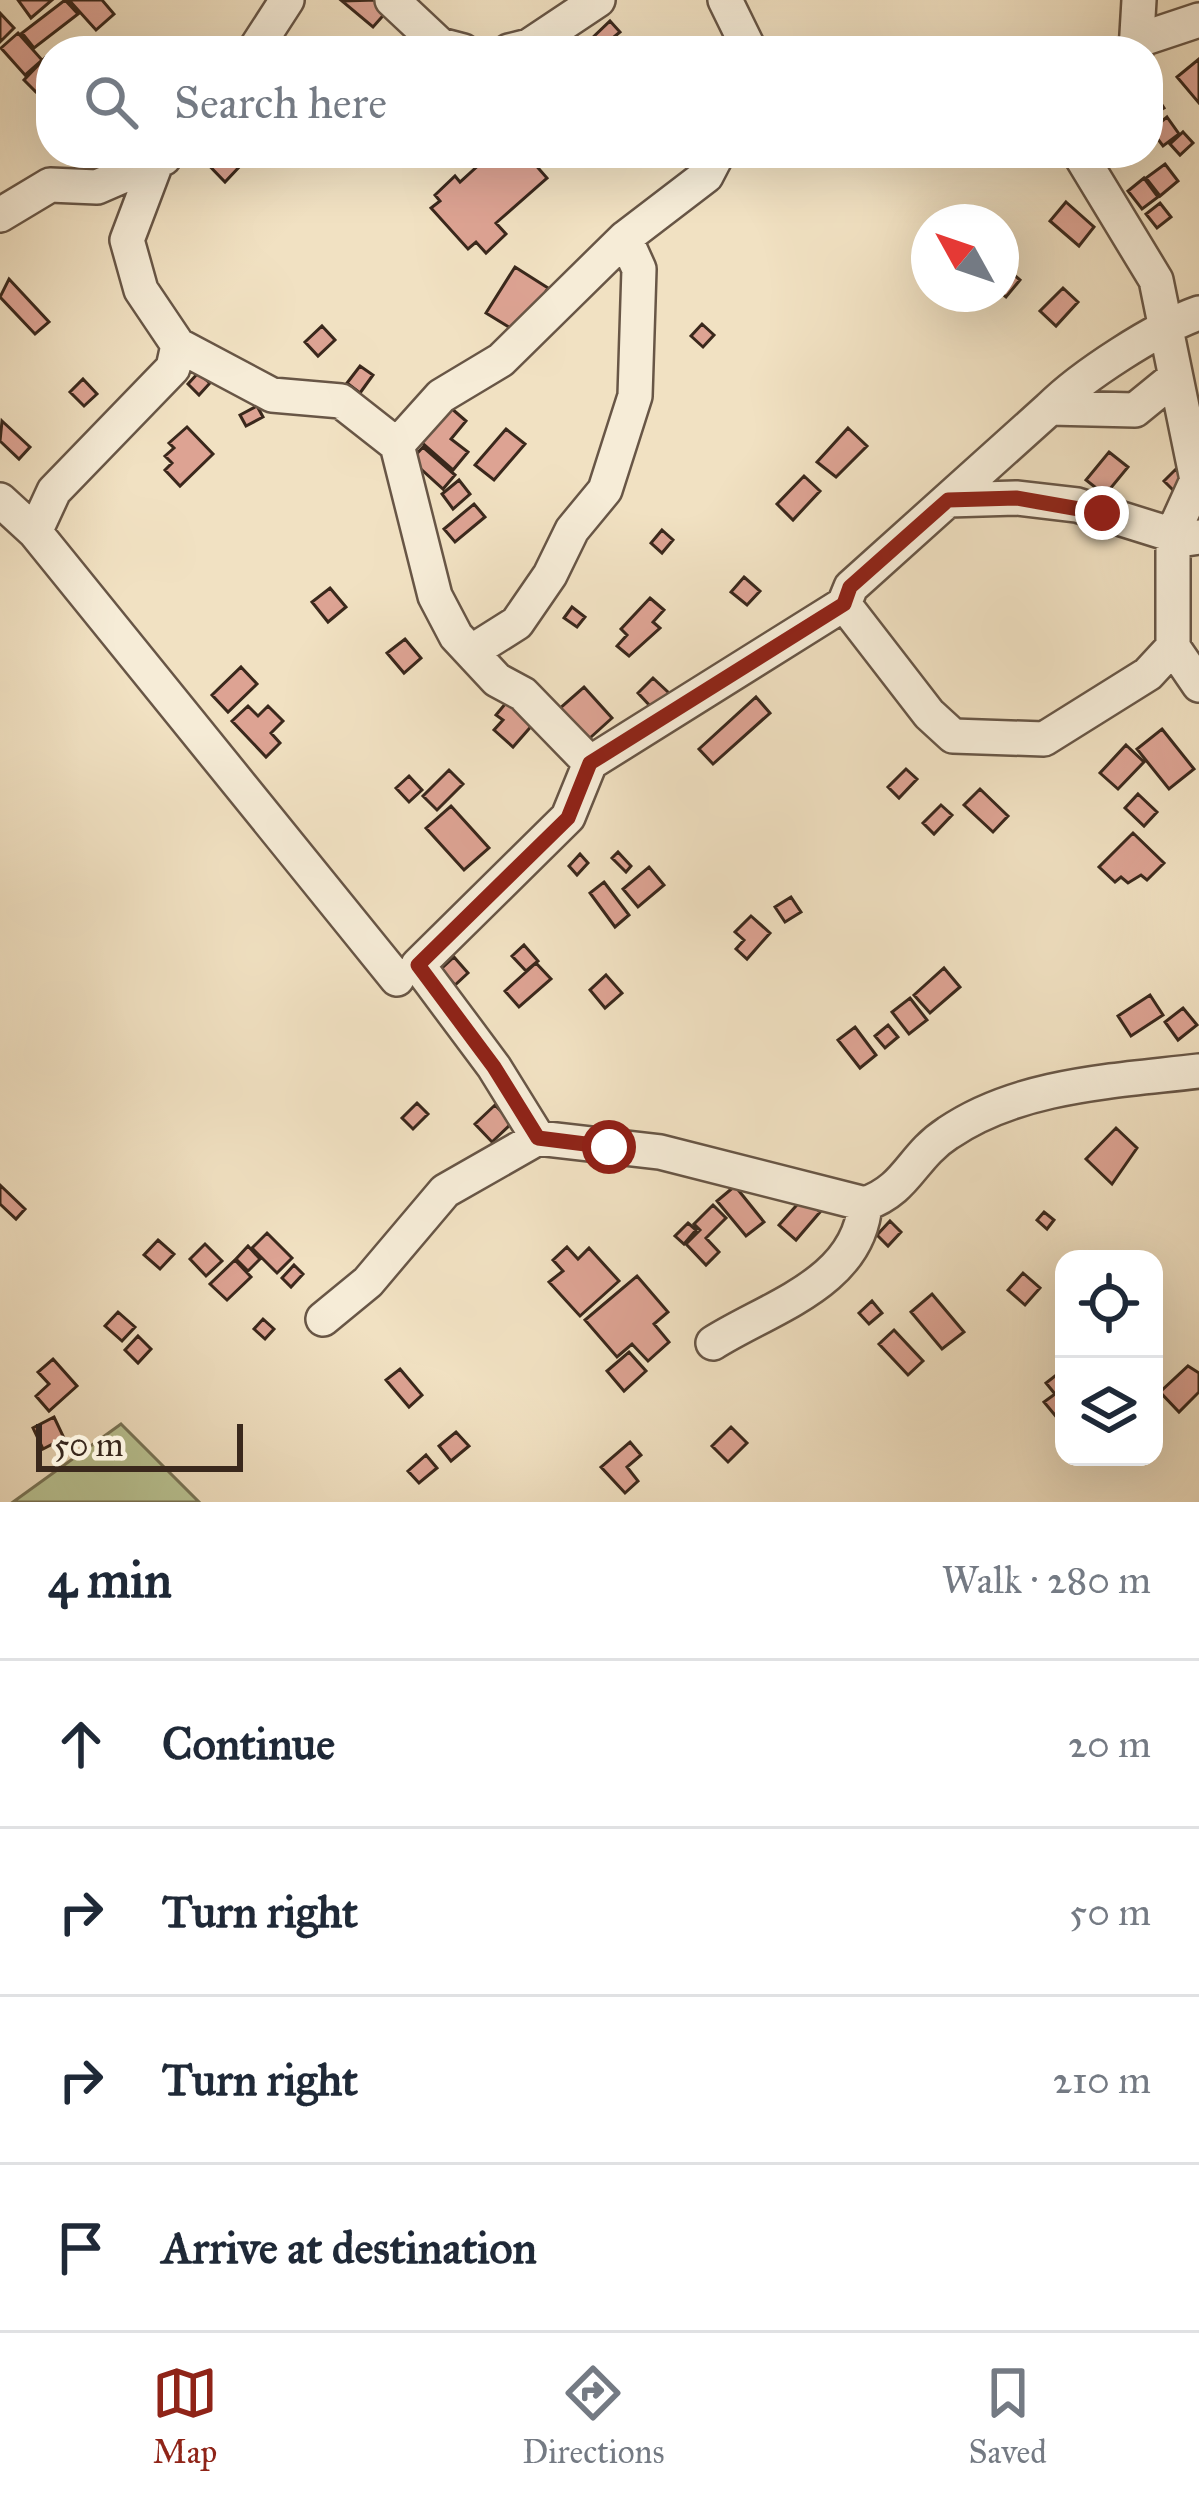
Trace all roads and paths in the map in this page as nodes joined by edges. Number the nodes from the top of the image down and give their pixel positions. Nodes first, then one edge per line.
1 (286, 0) edge
2 (392, 0) edge
3 (598, 0) edge
4 (725, 0) edge
5 (1139, 0) edge
6 (1199, 20) edge
7 (263, 36) edge
8 (430, 36) edge
9 (544, 36) edge
10 (743, 36) edge
11 (1137, 36) edge
12 (1160, 36) edge
13 (143, 168) edge
14 (158, 168) edge
15 (710, 168) edge
16 (1088, 168) edge
17 (0, 215) edge
18 (625, 238) junction
19 (1199, 314) edge
20 (1165, 325) junction
21 (178, 345) junction
22 (1172, 379) junction
23 (1050, 408) junction
24 (398, 445) junction
25 (0, 500) edge
26 (948, 500) junction
27 (35, 532) junction
28 (1186, 535) edge
29 (844, 604) junction
30 (1173, 647) junction
31 (471, 652) junction
32 (1199, 685) edge
33 (590, 763) junction
34 (397, 979) dead end
35 (1199, 1071) edge
36 (538, 1138) junction
37 (865, 1204) junction
38 (323, 1319) dead end
39 (713, 1343) dead end

1 - 7 street
2 - 8 street
3 - 9 street
4 - 10 street
5 - 11 street
6 - 12 street
13 - 17 street
14 - 21 street
15 - 18 street
16 - 20 street
18 - 24 street
18 - 31 street
19 - 20 street
20 - 22 street
20 - 23 street
21 - 24 street
21 - 27 street
22 - 23 street
22 - 28 street
23 - 26 street
24 - 31 street
25 - 27 street
26 - 28 street
26 - 29 street
27 - 34 street
28 - 30 street
29 - 30 street
29 - 33 street
30 - 32 street
31 - 33 street
33 - 36 street
35 - 37 street
36 - 37 street
36 - 38 street
37 - 39 street

